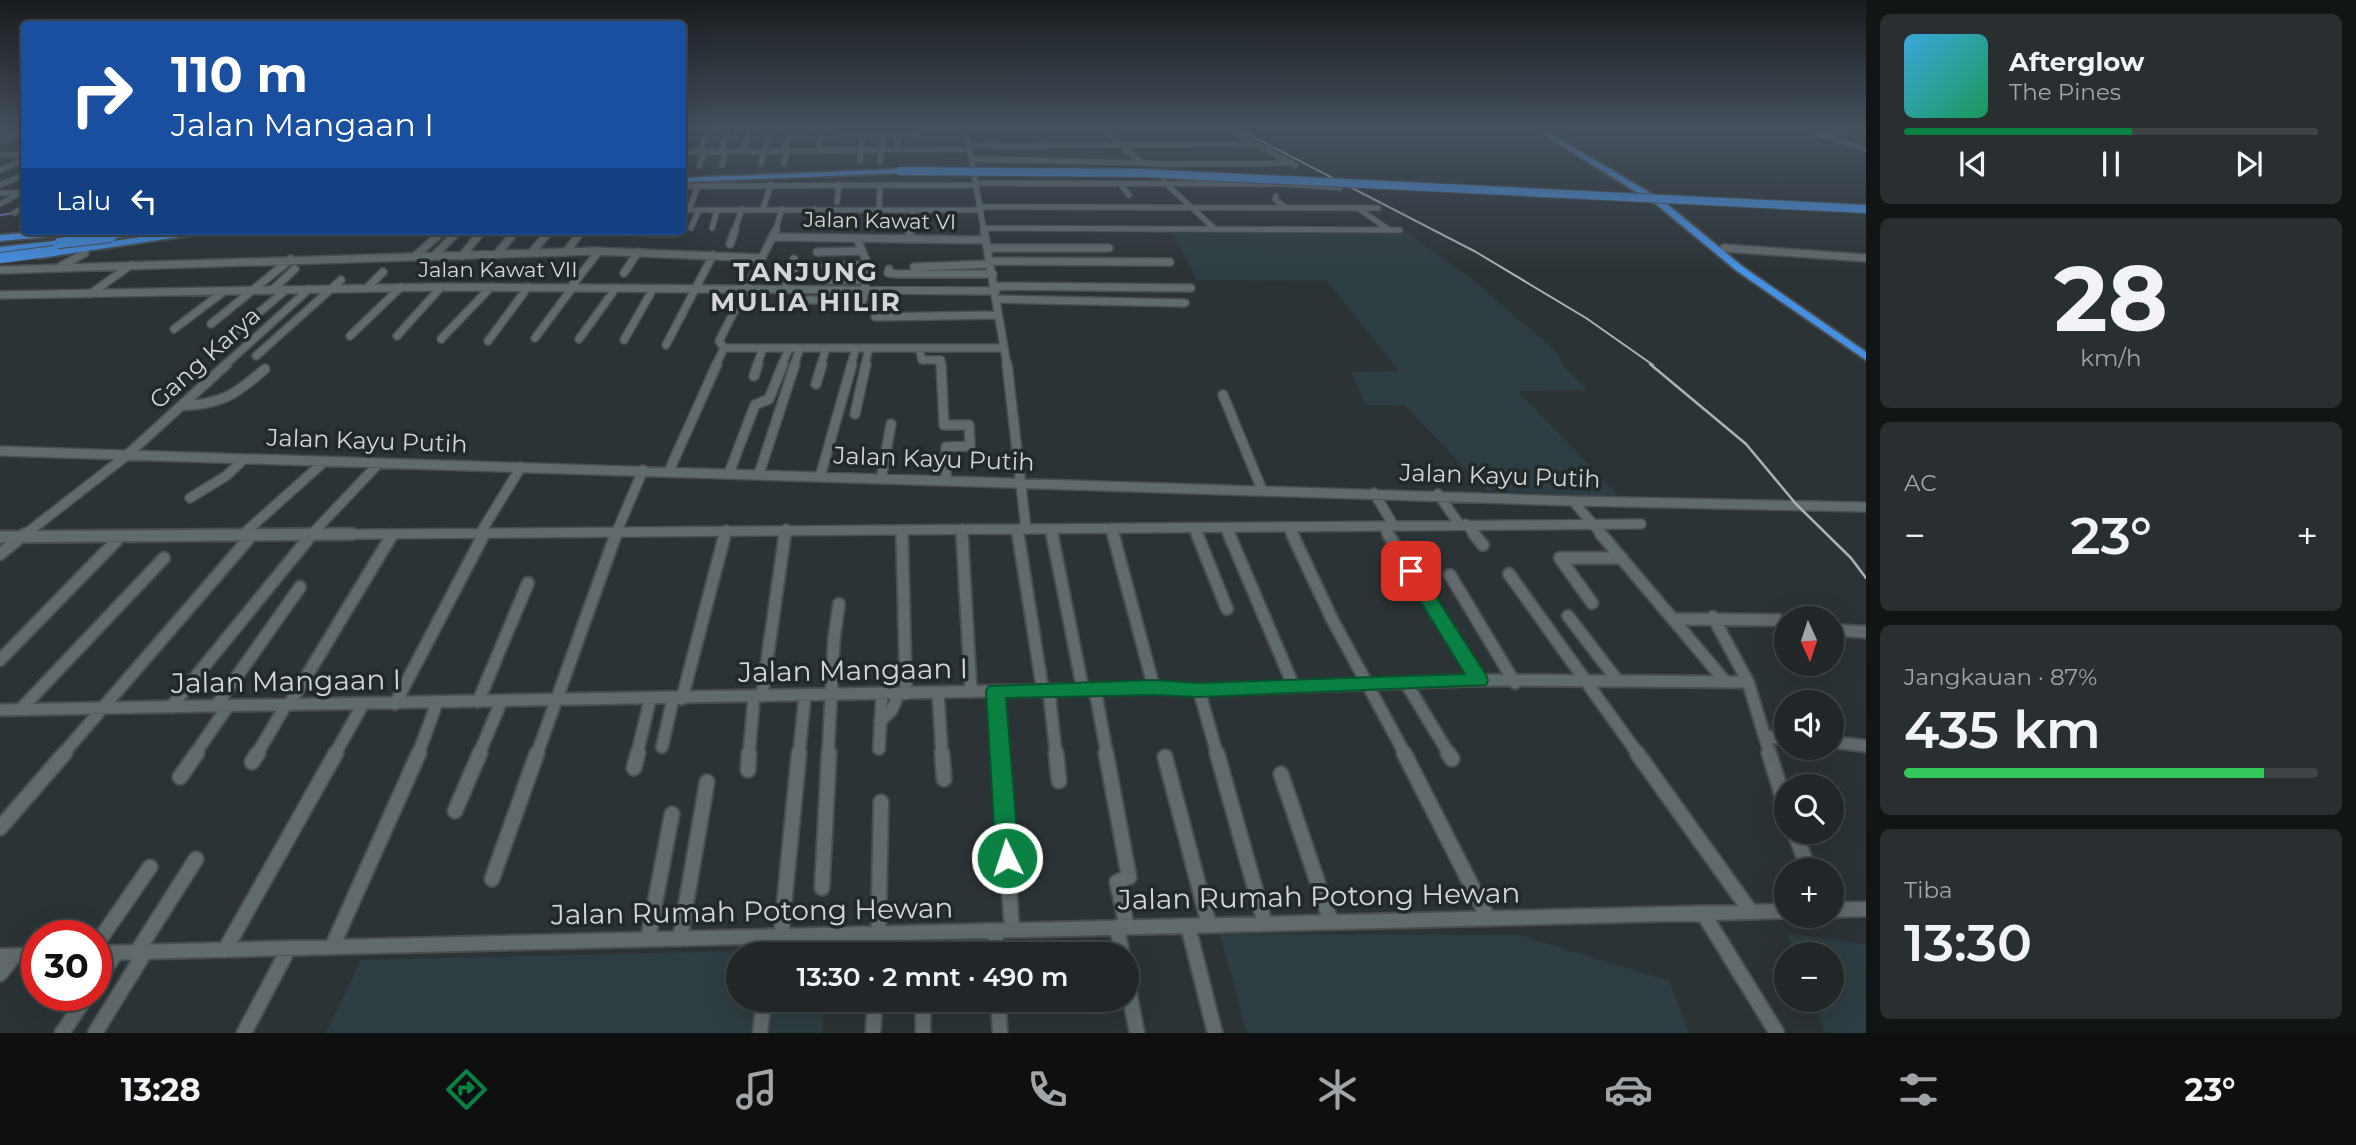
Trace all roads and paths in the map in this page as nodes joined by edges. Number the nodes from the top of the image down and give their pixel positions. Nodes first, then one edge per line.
1 (708, 175) edge
2 (718, 175) edge
3 (975, 175) edge
4 (1155, 175) edge
5 (1212, 175) edge
6 (1616, 175) edge
7 (1620, 175) edge
8 (21, 176) edge
9 (686, 177) edge
10 (686, 177) edge
11 (771, 184) junction
12 (839, 184) junction
13 (976, 184) junction
14 (1120, 184) junction
15 (1165, 184) junction
16 (1236, 184) junction
17 (1260, 184) junction
18 (0, 185) edge
19 (880, 185) junction
20 (686, 186) edge
21 (698, 186) junction
22 (1340, 188) dead end
23 (1266, 191) dead end
24 (21, 192) edge
25 (0, 193) edge
26 (1245, 193) dead end
27 (21, 194) edge
28 (1129, 195) dead end
29 (1276, 196) dead end
30 (1249, 200) dead end
31 (1321, 200) dead end
32 (837, 202) dead end
33 (0, 204) edge
34 (1866, 207) edge
35 (1193, 208) junction
36 (1258, 208) junction
37 (1286, 208) junction
38 (1332, 208) junction
39 (1358, 208) junction
40 (1378, 208) dead end
41 (742, 209) junction
42 (763, 209) junction
43 (782, 209) junction
44 (815, 209) junction
45 (980, 209) junction
46 (21, 210) edge
47 (686, 210) edge
48 (699, 210) junction
49 (717, 210) junction
50 (879, 210) junction
51 (913, 210) junction
52 (14, 213) dead end
53 (813, 225) dead end
54 (691, 228) dead end
55 (712, 228) dead end
56 (984, 228) junction
57 (1215, 229) junction
58 (1390, 230) junction
59 (1401, 230) dead end
60 (74, 235) edge
61 (107, 235) edge
62 (107, 235) edge
63 (167, 235) edge
64 (439, 235) edge
65 (454, 235) edge
66 (479, 235) edge
67 (513, 235) edge
68 (547, 235) edge
69 (624, 235) edge
70 (578, 236) dead end
71 (774, 237) junction
72 (857, 239) junction
73 (909, 239) junction
74 (730, 244) dead end
75 (987, 244) junction
76 (0, 248) edge
77 (1109, 248) dead end
78 (1724, 248) junction
79 (54, 249) junction
80 (599, 251) junction
81 (614, 251) junction
82 (860, 251) junction
83 (566, 252) junction
84 (638, 252) junction
85 (817, 252) dead end
86 (85, 253) dead end
87 (531, 253) junction
88 (496, 255) junction
89 (713, 255) junction
90 (462, 256) junction
91 (414, 257) junction
92 (432, 257) junction
93 (761, 258) junction
94 (1866, 258) edge
95 (291, 259) junction
96 (0, 260) edge
97 (794, 260) dead end
98 (1170, 262) dead end
99 (990, 263) junction
100 (132, 265) junction
101 (868, 265) junction
102 (422, 266) dead end
103 (825, 266) dead end
104 (59, 267) junction
105 (295, 269) dead end
106 (0, 270) edge
107 (383, 272) dead end
108 (624, 274) dead end
109 (993, 274) junction
110 (341, 280) dead end
111 (820, 280) dead end
112 (867, 280) junction
113 (401, 287) junction
114 (441, 287) junction
115 (491, 287) junction
116 (528, 287) junction
117 (572, 287) junction
118 (367, 288) junction
119 (616, 288) junction
120 (1191, 288) dead end
121 (286, 289) junction
122 (309, 289) junction
123 (332, 289) junction
124 (653, 289) junction
125 (252, 290) junction
126 (272, 290) junction
127 (694, 290) junction
128 (743, 290) junction
129 (784, 290) junction
130 (866, 290) junction
131 (223, 291) junction
132 (996, 292) junction
133 (90, 294) junction
134 (1, 295) edge
135 (808, 300) dead end
136 (1185, 303) dead end
137 (998, 314) junction
138 (875, 317) dead end
139 (211, 324) dead end
140 (174, 329) dead end
141 (233, 334) dead end
142 (397, 336) dead end
143 (350, 337) dead end
144 (535, 338) dead end
145 (441, 339) dead end
146 (579, 339) dead end
147 (624, 340) dead end
148 (488, 341) dead end
149 (666, 345) dead end
150 (724, 348) junction
151 (763, 348) junction
152 (789, 348) junction
153 (800, 348) dead end
154 (826, 348) junction
155 (856, 348) junction
156 (869, 348) junction
157 (902, 348) junction
158 (919, 348) junction
159 (1004, 348) junction
160 (1866, 351) edge
161 (256, 356) dead end
162 (1866, 357) edge
163 (902, 361) dead end
164 (265, 369) dead end
165 (754, 376) dead end
166 (816, 384) dead end
167 (1223, 395) dead end
168 (842, 396) junction
169 (858, 396) junction
170 (181, 406) junction
171 (855, 414) dead end
172 (891, 424) dead end
173 (0, 451) edge
174 (126, 456) junction
175 (244, 459) junction
176 (325, 461) junction
177 (379, 463) junction
178 (521, 467) junction
179 (643, 470) junction
180 (669, 471) junction
181 (729, 473) junction
182 (759, 474) junction
183 (820, 477) junction
184 (881, 479) junction
185 (946, 481) junction
186 (1020, 483) junction
187 (1262, 490) junction
188 (1374, 493) junction
189 (1438, 494) junction
190 (190, 498) dead end
191 (1573, 501) junction
192 (1866, 507) edge
193 (1592, 523) junction
194 (1463, 524) junction
195 (1641, 524) dead end
196 (1389, 527) junction
197 (1111, 528) junction
198 (1195, 528) junction
199 (1226, 528) junction
200 (1289, 528) junction
201 (786, 529) junction
202 (1022, 529) junction
203 (1051, 529) junction
204 (726, 530) junction
205 (902, 530) junction
206 (962, 530) junction
207 (617, 531) junction
208 (483, 532) junction
209 (247, 535) junction
210 (311, 535) junction
211 (392, 535) junction
212 (121, 536) junction
213 (0, 537) edge
214 (20, 537) junction
215 (1483, 545) dead end
216 (0, 554) edge
217 (164, 558) dead end
218 (1622, 558) junction
219 (1509, 574) dead end
220 (1450, 575) dead end
221 (528, 583) dead end
222 (300, 587) dead end
223 (1592, 603) dead end
224 (839, 604) dead end
225 (1227, 609) dead end
226 (1568, 616) dead end
227 (1713, 617) junction
228 (1673, 619) junction
229 (1774, 620) edge
230 (1844, 631) edge
231 (1866, 632) edge
232 (0, 660) edge
233 (1479, 680) junction
234 (1617, 680) junction
235 (1584, 681) junction
236 (1725, 681) junction
237 (1515, 682) junction
238 (1748, 682) junction
239 (1406, 683) junction
240 (1370, 685) junction
241 (1294, 687) junction
242 (1154, 688) junction
243 (1089, 690) junction
244 (1199, 690) junction
245 (996, 691) junction
246 (971, 692) junction
247 (1046, 692) junction
248 (832, 694) junction
249 (902, 694) junction
250 (939, 694) junction
251 (805, 695) junction
252 (881, 695) junction
253 (758, 696) junction
254 (677, 699) junction
255 (650, 700) junction
256 (556, 701) junction
257 (478, 702) junction
258 (501, 702) junction
259 (437, 703) junction
260 (363, 704) junction
261 (396, 704) junction
262 (287, 705) junction
263 (222, 706) junction
264 (171, 707) junction
265 (102, 708) junction
266 (21, 709) junction
267 (1, 711) edge
268 (880, 721) junction
269 (1766, 736) junction
270 (1774, 738) edge
271 (1844, 743) edge
272 (1866, 746) edge
273 (662, 747) dead end
274 (879, 750) dead end
275 (1165, 757) dead end
276 (1452, 759) dead end
277 (252, 762) dead end
278 (634, 768) dead end
279 (748, 770) dead end
280 (1281, 774) dead end
281 (1777, 774) edge
282 (180, 777) dead end
283 (944, 779) dead end
284 (1059, 781) dead end
285 (707, 782) dead end
286 (881, 802) dead end
287 (455, 811) dead end
288 (672, 814) dead end
289 (0, 828) edge
290 (196, 859) dead end
291 (150, 867) dead end
292 (492, 879) dead end
293 (822, 888) dead end
294 (1844, 909) edge
295 (1866, 909) edge
296 (1774, 911) edge
297 (1751, 912) junction
298 (1703, 913) junction
299 (1488, 918) junction
300 (112, 922) edge
301 (1331, 922) junction
302 (1265, 924) junction
303 (1209, 925) junction
304 (1188, 926) junction
305 (1122, 927) junction
306 (1012, 930) junction
307 (995, 931) junction
308 (895, 933) junction
309 (922, 933) junction
310 (879, 934) junction
311 (776, 936) junction
312 (648, 939) junction
313 (680, 939) junction
314 (774, 942) edge
315 (878, 942) edge
316 (895, 942) edge
317 (922, 942) edge
318 (995, 942) edge
319 (1122, 942) edge
320 (332, 947) junction
321 (289, 948) junction
322 (225, 950) junction
323 (141, 952) junction
324 (112, 953) edge
325 (116, 953) junction
326 (7, 956) edge
327 (112, 959) edge
328 (0, 974) edge
329 (77, 1011) edge
330 (762, 1012) edge
331 (874, 1012) edge
332 (923, 1012) edge
333 (999, 1012) edge
334 (1133, 1012) edge
335 (62, 1033) edge
336 (95, 1033) edge
337 (244, 1033) edge
338 (760, 1033) edge
339 (873, 1033) edge
340 (923, 1033) edge
341 (1000, 1033) edge
342 (1137, 1033) edge
343 (1215, 1033) edge
344 (1777, 1033) edge

1 - 10 highway
2 - 9 highway
3 - 13 street
4 - 15 street
5 - 34 highway, bridge
6 - 162 highway
7 - 78 highway
8 - 18 street
11 - 12 street
11 - 21 street
11 - 42 street
12 - 19 street
12 - 32 street
13 - 14 street
13 - 19 street
13 - 45 street
14 - 15 street
14 - 28 street
15 - 16 street
15 - 35 street
16 - 17 street
16 - 26 street
17 - 22 street
17 - 23 street
19 - 50 street
20 - 21 street
21 - 47 street
24 - 25 street
27 - 33 street
29 - 37 street
30 - 36 street
31 - 38 street
35 - 36 street
35 - 45 street
35 - 57 street
36 - 37 street
37 - 38 street
38 - 39 street
39 - 40 street
39 - 58 street
41 - 42 street
41 - 49 street
41 - 74 street
42 - 43 street
43 - 44 street
43 - 71 street
44 - 50 street
44 - 53 street
45 - 51 street
45 - 56 street
46 - 52 street
47 - 48 street
48 - 49 street
48 - 54 street
49 - 55 street
50 - 51 street
51 - 73 street
56 - 57 street
56 - 75 street
57 - 58 street
58 - 59 street
60 - 76 highway
61 - 79 highway, bridge
62 - 96 highway
63 - 79 highway
64 - 91 street
65 - 92 street
66 - 90 street
67 - 88 street
68 - 87 street
69 - 81 street
70 - 83 street
71 - 72 street, Jalan Kawat VI
71 - 93 street
72 - 73 street, Jalan Kawat VI
72 - 82 street
73 - 75 street, Jalan Kawat VI
75 - 77 street, Jalan Kawat VI
75 - 99 street
76 - 79 highway
78 - 94 street
78 - 160 highway
79 - 96 highway, bridge
80 - 81 street
80 - 83 street
80 - 117 street
81 - 84 street
82 - 85 street
82 - 101 street
83 - 87 street
84 - 89 street
84 - 108 street
86 - 104 street
87 - 88 street
88 - 90 street
89 - 93 street
89 - 127 street
90 - 92 street
91 - 92 street
91 - 95 street
92 - 102 street
93 - 128 street
95 - 100 street
95 - 125 street
97 - 129 street
98 - 99 street
99 - 109 street
99 - 109 street
100 - 104 street
100 - 133 street
101 - 103 street
101 - 112 street
104 - 106 street
105 - 126 street
107 - 118 street
109 - 132 street
110 - 123 street
111 - 112 street
112 - 130 street
113 - 114 street, Jalan Kawat VII
113 - 118 street, Jalan Kawat VII
113 - 143 street
114 - 115 street, Jalan Kawat VII
114 - 142 street
115 - 116 street, Jalan Kawat VII
115 - 145 street
116 - 117 street, Jalan Kawat VII
116 - 148 street
117 - 119 street, Jalan Kawat VII
117 - 144 street
118 - 123 street, Jalan Kawat VII
119 - 124 street, Jalan Kawat VII
119 - 146 street
120 - 132 street
121 - 122 street, Jalan Kawat VII
121 - 126 street, Jalan Kawat VII
121 - 141 street
122 - 123 street, Jalan Kawat VII
122 - 170 street, Gang Karya
123 - 161 street
124 - 127 street, Jalan Kawat VII
124 - 147 street
125 - 126 street, Jalan Kawat VII
125 - 131 street, Jalan Kawat VII
125 - 139 street
127 - 128 street, Jalan Kawat VII
127 - 149 street
128 - 129 street, Jalan Kawat VII
128 - 150 street
129 - 130 street, Jalan Kawat VII
130 - 132 street, Jalan Kawat VII
130 - 135 street
131 - 133 street, Jalan Kawat VII
131 - 140 street
132 - 136 street
132 - 137 street
133 - 134 street, Jalan Kawat VII
137 - 138 street
137 - 159 street
150 - 151 street
150 - 180 street
151 - 152 street
151 - 165 street
152 - 154 street
152 - 181 street
153 - 182 street
154 - 155 street
154 - 166 street
155 - 156 street
155 - 168 street
156 - 157 street
156 - 169 street
157 - 158 street
157 - 163 street
158 - 159 street
158 - 185 street
159 - 186 street
164 - 170 street
167 - 187 street
168 - 169 street
168 - 183 street
169 - 171 street
170 - 174 street, Gang Karya
172 - 184 street
173 - 174 street, Jalan Kayu Putih
174 - 175 street, Jalan Kayu Putih
174 - 214 street, Gang Karya
175 - 176 street, Jalan Kayu Putih
175 - 190 street
176 - 177 street, Jalan Kayu Putih
176 - 209 street
177 - 178 street, Jalan Kayu Putih
177 - 210 street
178 - 179 street, Jalan Kayu Putih
178 - 208 street
179 - 180 street, Jalan Kayu Putih
179 - 207 street
180 - 181 street, Jalan Kayu Putih
181 - 182 street, Jalan Kayu Putih
182 - 183 street, Jalan Kayu Putih
183 - 184 street, Jalan Kayu Putih
184 - 185 street, Jalan Kayu Putih
185 - 186 street, Jalan Kayu Putih
186 - 187 street, Jalan Kayu Putih
186 - 202 street
187 - 188 street, Jalan Kayu Putih
188 - 189 street, Jalan Kayu Putih
188 - 196 street
189 - 191 street, Jalan Kayu Putih
189 - 194 street
191 - 192 street, Jalan Kayu Putih
191 - 193 street
193 - 194 street
193 - 195 street
193 - 218 street
194 - 196 street
194 - 215 street
196 - 200 street
196 - 233 street
197 - 198 street
197 - 203 street
197 - 242 street
198 - 199 street
198 - 225 street
199 - 200 street
199 - 241 street
200 - 240 street
201 - 204 street
201 - 205 street
201 - 253 street
202 - 203 street
202 - 206 street
202 - 247 street
203 - 243 street
204 - 207 street
204 - 254 street
205 - 206 street
205 - 249 street
206 - 246 street
207 - 208 street
207 - 256 street
208 - 211 street
208 - 261 street
209 - 210 street
209 - 212 street
209 - 265 street
210 - 211 street
210 - 264 street
211 - 262 street
212 - 214 street
212 - 232 street
213 - 214 street
214 - 216 street, Gang Karya
217 - 266 street
218 - 223 street
218 - 228 street
219 - 235 street
220 - 237 street
221 - 257 street
222 - 263 street
224 - 248 street
226 - 234 street
227 - 228 street
227 - 229 street
227 - 238 street
228 - 236 street
230 - 231 street
233 - 237 street, Jalan Mangaan I
233 - 239 street, Jalan Mangaan I
234 - 235 street, Jalan Mangaan I
234 - 236 street, Jalan Mangaan I
235 - 237 street, Jalan Mangaan I
235 - 297 street
236 - 238 street, Jalan Mangaan I
238 - 269 street
239 - 240 street, Jalan Mangaan I
239 - 276 street
240 - 241 street, Jalan Mangaan I
240 - 299 street
241 - 244 street, Jalan Mangaan I
242 - 243 street, Jalan Mangaan I
242 - 244 street, Jalan Mangaan I
243 - 247 street, Jalan Mangaan I
243 - 305 street
244 - 302 street
245 - 246 street, Jalan Mangaan I
245 - 247 street, Jalan Mangaan I
245 - 306 street
246 - 250 street, Jalan Mangaan I
247 - 284 street
248 - 251 street, Jalan Mangaan I
248 - 252 street, Jalan Mangaan I
248 - 293 street
249 - 250 street, Jalan Mangaan I
249 - 252 street, Jalan Mangaan I
249 - 268 street
250 - 283 street
251 - 253 street, Jalan Mangaan I
251 - 311 street
252 - 268 street
253 - 254 street, Jalan Mangaan I
253 - 279 street
254 - 255 street, Jalan Mangaan I
254 - 273 street
255 - 256 street, Jalan Mangaan I
255 - 278 street
256 - 258 street, Jalan Mangaan I
256 - 292 street
257 - 258 street, Jalan Mangaan I
257 - 259 street, Jalan Mangaan I
258 - 287 street
259 - 261 street, Jalan Mangaan I
259 - 320 street
260 - 261 street, Jalan Mangaan I
260 - 262 street, Jalan Mangaan I
260 - 322 street
262 - 263 street, Jalan Mangaan I
262 - 277 street
263 - 264 street, Jalan Mangaan I
263 - 282 street
264 - 265 street, Jalan Mangaan I
265 - 266 street, Jalan Mangaan I
265 - 289 street
266 - 267 street, Jalan Mangaan I
268 - 274 street
269 - 270 street
269 - 281 street
271 - 272 street
275 - 303 street
280 - 301 street
285 - 313 street
286 - 310 street
288 - 312 street
290 - 323 street
291 - 300 street
294 - 295 street
296 - 297 street, Jalan Rumah Potong Hewan
297 - 298 street, Jalan Rumah Potong Hewan
298 - 299 street, Jalan Rumah Potong Hewan
298 - 344 street
299 - 301 street, Jalan Rumah Potong Hewan
301 - 302 street, Jalan Rumah Potong Hewan
302 - 303 street, Jalan Rumah Potong Hewan
303 - 304 street, Jalan Rumah Potong Hewan
304 - 305 street, Jalan Rumah Potong Hewan
304 - 343 street
305 - 306 street, Jalan Rumah Potong Hewan
305 - 319 street
306 - 307 street, Jalan Rumah Potong Hewan
307 - 309 street, Jalan Rumah Potong Hewan
307 - 318 street
308 - 309 street, Jalan Rumah Potong Hewan
308 - 310 street, Jalan Rumah Potong Hewan
308 - 316 street
309 - 317 street
310 - 311 street, Jalan Rumah Potong Hewan
310 - 315 street
311 - 313 street, Jalan Rumah Potong Hewan
311 - 314 street
312 - 313 street, Jalan Rumah Potong Hewan
312 - 320 street, Jalan Rumah Potong Hewan
320 - 321 street, Jalan Rumah Potong Hewan
321 - 322 street, Jalan Rumah Potong Hewan
321 - 337 street
322 - 323 street, Jalan Rumah Potong Hewan
323 - 325 street, Jalan Rumah Potong Hewan
323 - 336 street
324 - 325 street, Jalan Rumah Potong Hewan
325 - 327 street
326 - 328 street
329 - 335 street
330 - 338 street
331 - 339 street
332 - 340 street
333 - 341 street
334 - 342 street

